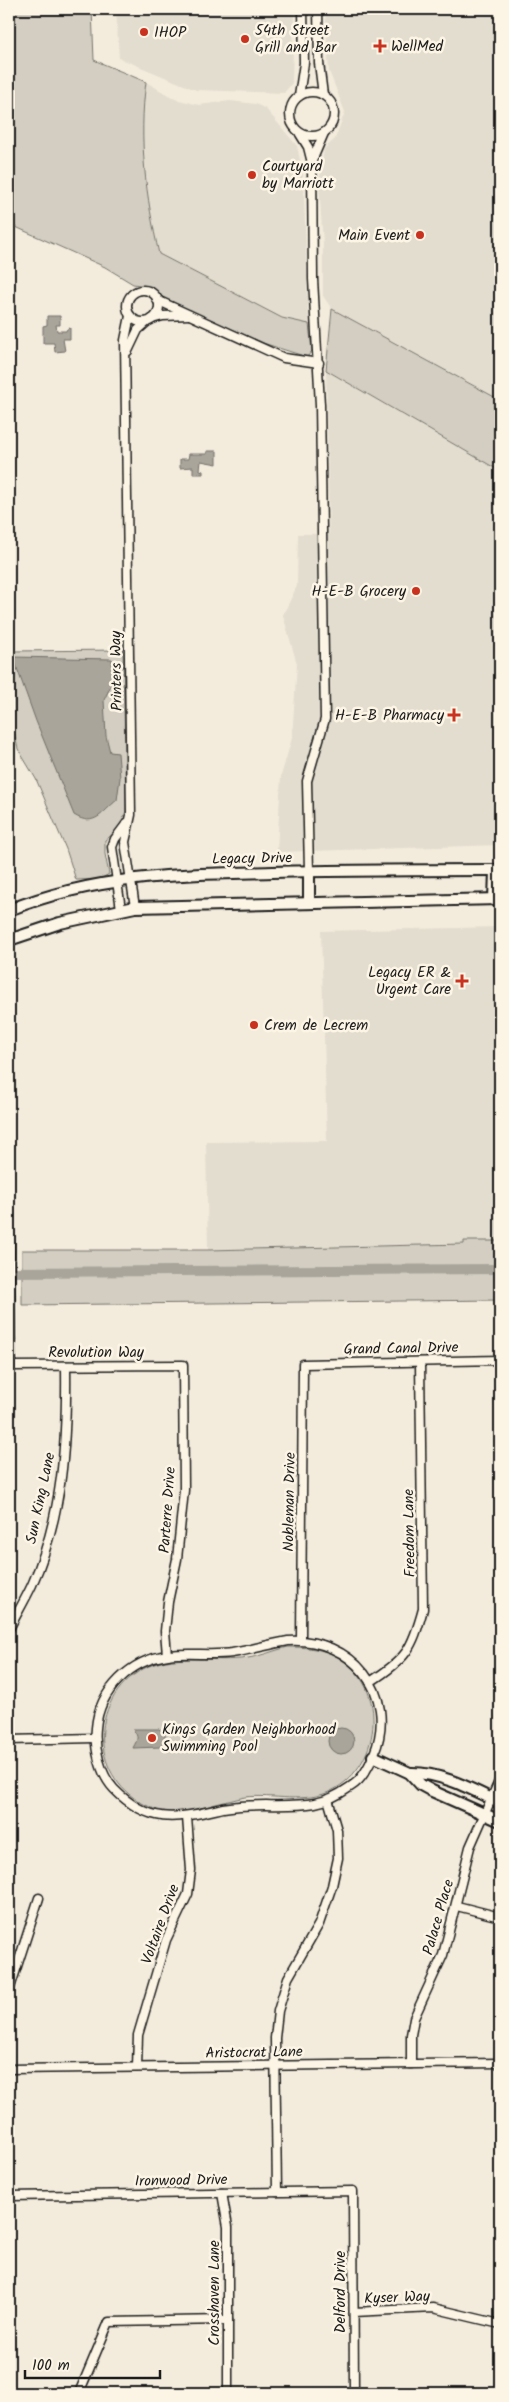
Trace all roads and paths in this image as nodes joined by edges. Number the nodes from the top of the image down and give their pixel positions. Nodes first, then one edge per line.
1 (303, 9) edge
2 (318, 9) edge
3 (323, 95) junction
4 (299, 96) junction
5 (324, 133) junction
6 (300, 134) junction
7 (312, 163) junction
8 (157, 300) junction
9 (189, 315) junction
10 (130, 316) junction
11 (150, 320) junction
12 (127, 353) junction
13 (319, 363) junction
14 (131, 815) junction
15 (498, 870) edge
16 (308, 871) junction
17 (130, 878) junction
18 (117, 880) junction
19 (497, 885) edge
20 (497, 900) edge
21 (309, 903) junction
22 (135, 907) junction
23 (121, 909) junction
24 (9, 910) edge
25 (9, 940) edge
26 (9, 1242) edge
27 (9, 1250) edge
28 (10, 1299) edge
29 (500, 1360) edge
30 (420, 1362) junction
31 (303, 1364) joint
32 (183, 1365) joint
33 (10, 1366) edge
34 (66, 1366) junction
35 (9, 1629) edge
36 (301, 1640) junction
37 (167, 1655) junction
38 (370, 1682) junction
39 (95, 1738) junction
40 (9, 1740) edge
41 (373, 1756) junction
42 (410, 1772) junction
43 (500, 1779) edge
44 (328, 1799) junction
45 (496, 1801) edge
46 (485, 1814) junction
47 (187, 1817) junction
48 (500, 1821) edge
49 (39, 1898) dead end
50 (457, 1906) junction
51 (500, 1917) edge
52 (9, 1992) edge
53 (500, 2063) edge
54 (411, 2064) junction
55 (275, 2066) junction
56 (137, 2068) junction
57 (9, 2069) edge
58 (353, 2191) joint
59 (277, 2192) junction
60 (222, 2193) junction
61 (9, 2196) edge
62 (354, 2312) junction
63 (228, 2320) junction
64 (500, 2324) edge
65 (79, 2393) edge
66 (228, 2393) edge
67 (354, 2393) edge

1 - 4 street
2 - 3 street
3 - 4 street
3 - 5 street
4 - 6 street
5 - 6 street
5 - 7 street
6 - 7 street
7 - 13 street
8 - 9 street
8 - 10 street
8 - 11 street
9 - 11 street
9 - 13 street
10 - 11 street
10 - 12 street, Printers Way
11 - 12 street
12 - 14 street, Printers Way
13 - 16 street
14 - 17 street, Printers Way
14 - 18 street
15 - 16 main road, Legacy Drive
15 - 19 main road
16 - 17 main road, Legacy Drive
16 - 21 main road
17 - 18 main road, Legacy Drive
17 - 22 street, Printers Way
18 - 23 street
18 - 24 main road, Legacy Drive
19 - 20 main road
20 - 21 main road
21 - 22 main road
22 - 23 main road
23 - 25 main road
26 - 27 street
27 - 28 street
28 - 33 street
29 - 30 street, Grand Canal Drive
30 - 31 street, Grand Canal Drive
30 - 38 street, Freedom Lane
31 - 36 street, Nobleman Drive
32 - 34 street, Revolution Way
32 - 37 street, Parterre Drive
33 - 34 street, Revolution Way
34 - 35 street, Sun King Lane
36 - 37 street
36 - 38 street
37 - 39 street
38 - 41 street
39 - 40 street
39 - 47 street
41 - 42 main road
41 - 44 street
42 - 45 main road
42 - 46 main road
43 - 45 street, Palace Place
44 - 47 street
44 - 55 street
45 - 46 street, Palace Place
46 - 48 main road
46 - 50 street, Palace Place
47 - 56 street, Voltaire Drive
49 - 52 street
50 - 51 street
50 - 54 street, Palace Place
53 - 54 street, Aristocrat Lane
54 - 55 street, Aristocrat Lane
55 - 56 street, Aristocrat Lane
55 - 59 street
56 - 57 street, Aristocrat Lane
58 - 59 street, Ironwood Drive
58 - 62 street, Delford Drive
59 - 60 street, Ironwood Drive
60 - 61 street, Ironwood Drive
60 - 63 street, Crosshaven Lane
62 - 64 street, Kyser Way
62 - 67 street, Delford Drive
63 - 65 street
63 - 66 street, Crosshaven Lane

